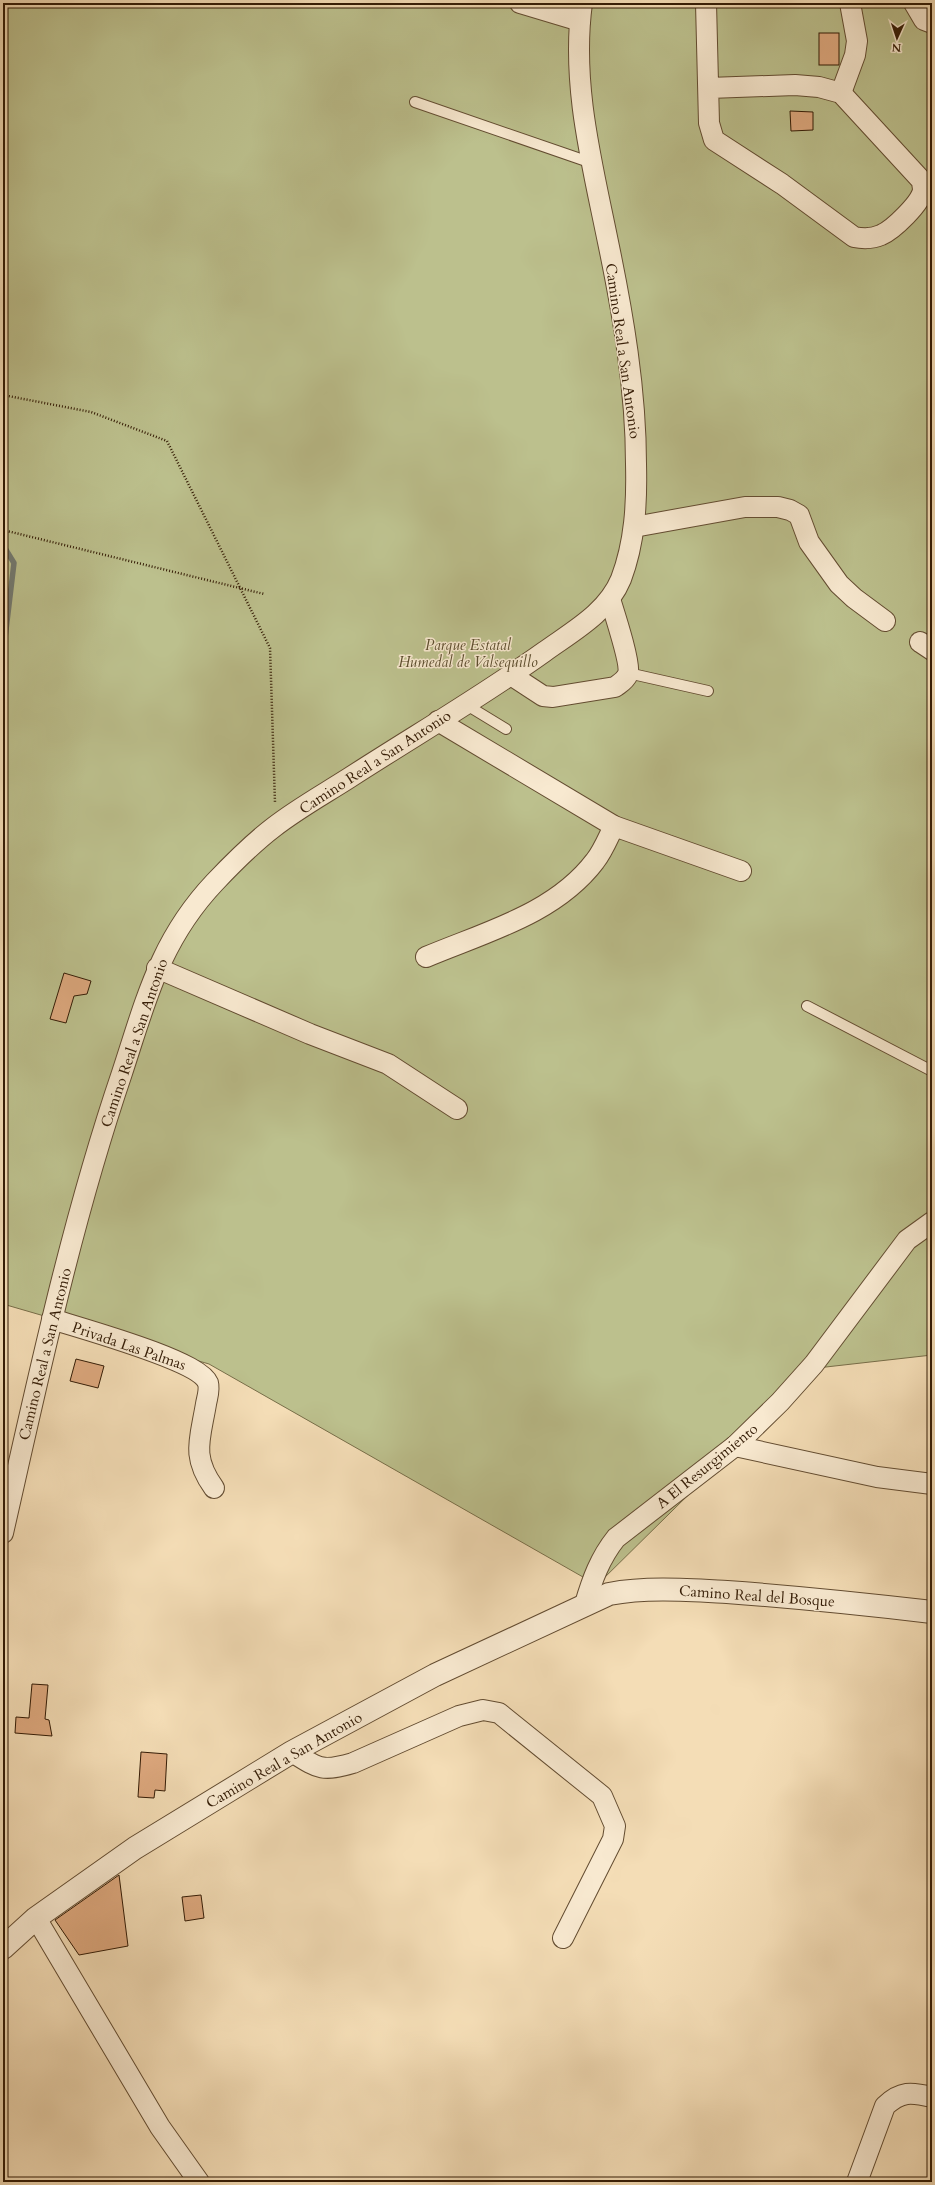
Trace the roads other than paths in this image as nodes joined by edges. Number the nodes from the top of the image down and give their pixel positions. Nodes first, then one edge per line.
1 (520, 3) edge
2 (706, 3) edge
3 (850, 3) edge
4 (914, 3) edge
5 (581, 12) edge
6 (932, 23) edge
7 (710, 88) junction
8 (841, 94) junction
9 (416, 102) dead end
10 (592, 162) junction
11 (634, 527) junction
12 (610, 599) junction
13 (885, 621) dead end
14 (628, 673) junction
15 (511, 675) junction
16 (708, 691) dead end
17 (465, 704) junction
18 (438, 721) junction
19 (506, 729) dead end
20 (614, 826) junction
21 (741, 871) dead end
22 (426, 957) dead end
23 (157, 968) junction
24 (806, 1006) dead end
25 (932, 1071) edge
26 (457, 1109) dead end
27 (932, 1222) edge
28 (52, 1319) junction
29 (736, 1446) junction
30 (932, 1484) edge
31 (214, 1488) dead end
32 (3, 1533) edge
33 (585, 1604) junction
34 (932, 1612) edge
35 (292, 1752) junction
36 (36, 1918) junction
37 (563, 1938) dead end
38 (3, 1948) edge
39 (932, 2097) edge
40 (199, 2182) edge
41 (857, 2182) edge

1 - 5 street
2 - 7 street
3 - 8 street
4 - 6 street
5 - 10 street, Camino Real a San Antonio
7 - 8 street
7 - 8 street
9 - 10 lane
10 - 11 street, Camino Real a San Antonio
11 - 12 street, Camino Real a San Antonio
11 - 13 street
12 - 14 street
12 - 15 street, Camino Real a San Antonio
14 - 15 street
14 - 16 lane
15 - 17 street, Camino Real a San Antonio
17 - 18 street, Camino Real a San Antonio
17 - 19 lane
18 - 20 street
18 - 23 street, Camino Real a San Antonio
20 - 21 street
20 - 22 street
23 - 26 street
23 - 28 street, Camino Real a San Antonio
24 - 25 lane
27 - 29 street, A El Resurgimiento
28 - 31 street, Privada Las Palmas
28 - 32 street, Camino Real a San Antonio
29 - 30 street
29 - 33 street, A El Resurgimiento
33 - 34 street, Camino Real del Bosque
33 - 35 street, Camino Real a San Antonio
35 - 36 street, Camino Real a San Antonio
35 - 37 street
36 - 38 street, Camino Real a San Antonio
36 - 40 street
39 - 41 street

